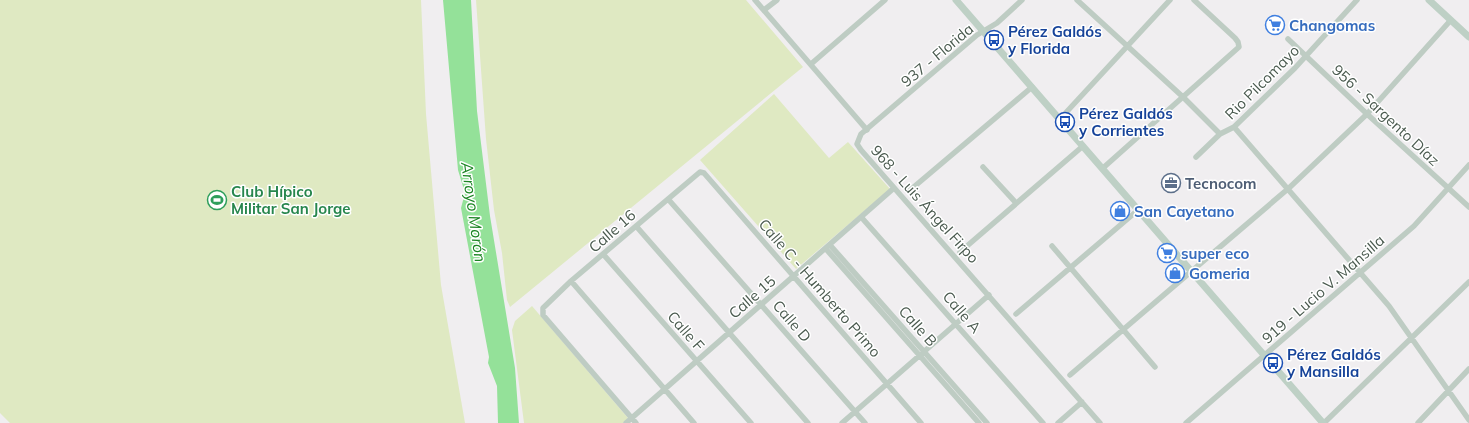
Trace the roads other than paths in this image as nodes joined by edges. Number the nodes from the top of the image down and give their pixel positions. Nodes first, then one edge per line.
1 (755, 0) edge
2 (776, 0) edge
3 (885, 0) edge
4 (956, 0) edge
5 (1022, 0) edge
6 (1077, 0) edge
7 (1170, 0) edge
8 (1194, 0) edge
9 (1357, 0) edge
10 (1430, 1) edge
11 (764, 10) junction
12 (1450, 20) junction
13 (984, 32) junction
14 (1469, 38) edge
15 (1288, 39) dead end
16 (1128, 47) junction
17 (1305, 56) junction
18 (811, 64) junction
19 (1032, 87) junction
20 (1183, 97) junction
21 (1367, 114) junction
22 (1060, 119) junction
23 (1234, 127) junction
24 (867, 130) junction
25 (1220, 134) junction
26 (1083, 146) junction
27 (1196, 157) dead end
28 (1469, 165) edge
29 (983, 167) dead end
30 (1102, 168) junction
31 (700, 172) joint
32 (894, 188) junction
33 (1288, 188) junction
34 (1448, 188) junction
35 (909, 191) dead end
36 (668, 198) junction
37 (1016, 203) junction
38 (1469, 207) edge
39 (1138, 210) junction
40 (862, 218) junction
41 (636, 226) junction
42 (1052, 246) dead end
43 (828, 247) junction
44 (960, 252) dead end
45 (603, 254) junction
46 (1071, 268) junction
47 (1192, 271) junction
48 (1360, 272) junction
49 (793, 276) junction
50 (571, 281) junction
51 (1469, 282) edge
52 (989, 295) junction
53 (762, 304) junction
54 (1016, 314) dead end
55 (956, 323) junction
56 (1124, 330) junction
57 (730, 332) junction
58 (1412, 339) junction
59 (922, 353) junction
60 (1264, 356) junction
61 (697, 361) junction
62 (1155, 367) dead end
63 (1469, 369) edge
64 (1070, 375) dead end
65 (887, 383) junction
66 (665, 390) junction
67 (1448, 392) junction
68 (1082, 402) junction
69 (854, 411) junction
70 (1469, 420) edge
71 (634, 421) edge
72 (626, 423) edge
73 (694, 423) edge
74 (751, 423) edge
75 (808, 423) edge
76 (842, 423) edge
77 (865, 423) edge
78 (921, 423) edge
79 (979, 423) edge
80 (987, 423) edge
81 (1043, 423) edge
82 (1058, 423) edge
83 (1100, 423) edge
84 (1186, 423) edge
85 (1324, 423) edge
86 (1418, 423) edge

1 - 11 street, 968 - Luis Ángel Firpo
2 - 11 street
3 - 18 street
4 - 13 main road
5 - 13 street, 937 - Florida
6 - 16 street
7 - 16 street
8 - 20 street
9 - 17 street, Rio Pilcomayo
10 - 12 main road
11 - 18 street, 968 - Luis Ángel Firpo
12 - 14 main road
12 - 21 street
13 - 19 main road
13 - 24 street, 937 - Florida
15 - 17 street, 956 - Sargento Díaz
16 - 20 street
16 - 22 street
17 - 21 street, 956 - Sargento Díaz
17 - 23 street, Rio Pilcomayo
18 - 24 street, 968 - Luis Ángel Firpo
19 - 22 main road
19 - 35 street
20 - 25 street
20 - 30 street
21 - 33 street
21 - 34 street, 956 - Sargento Díaz
22 - 26 main road
23 - 25 street, Rio Pilcomayo
23 - 33 street
24 - 32 street, 968 - Luis Ángel Firpo
25 - 27 street, Rio Pilcomayo
26 - 30 main road
26 - 37 street
28 - 34 street, 919 - Lucio V. Mansilla
29 - 37 street
30 - 39 main road
31 - 36 street, Calle 16
31 - 49 street, Calle C - Humberto Primo
32 - 40 street, Calle 15
32 - 52 street, 968 - Luis Ángel Firpo
33 - 47 street
33 - 48 street
34 - 38 street, 956 - Sargento Díaz
34 - 48 street, 919 - Lucio V. Mansilla
36 - 41 street, Calle 16
36 - 53 street, Calle D
37 - 44 street
39 - 46 street
39 - 47 main road
40 - 43 street, Calle 15
40 - 55 street, Calle A
41 - 45 street, Calle 16
41 - 57 street
42 - 46 street
43 - 49 street, Calle 15
43 - 59 street, Calle B
45 - 50 street, Calle 16
45 - 61 street, Calle F
46 - 54 street
46 - 56 street
47 - 56 street
47 - 60 main road
48 - 58 street
48 - 60 street, 919 - Lucio V. Mansilla
49 - 53 street, Calle 15
49 - 65 street, Calle C - Humberto Primo
50 - 66 street
50 - 71 street, Calle 16
51 - 58 street
52 - 55 street
52 - 68 street, 968 - Luis Ángel Firpo
53 - 57 street, Calle 15
53 - 69 street, Calle D
55 - 59 street
55 - 81 street, Calle A
56 - 62 street
56 - 64 street
57 - 61 street, Calle 15
57 - 75 street
58 - 67 street
58 - 85 street
59 - 65 street
59 - 79 street, Calle B
59 - 80 street, Calle B
60 - 84 street, 919 - Lucio V. Mansilla
60 - 85 main road
61 - 66 street, Calle 15
61 - 74 street, Calle F
63 - 67 street
65 - 69 street
65 - 78 street, Calle C - Humberto Primo
66 - 71 street, Calle 15
66 - 73 street
67 - 70 street
67 - 86 street
68 - 82 street
68 - 83 street, 968 - Luis Ángel Firpo
69 - 76 street
69 - 77 street, Calle D
71 - 72 street, Calle 15

